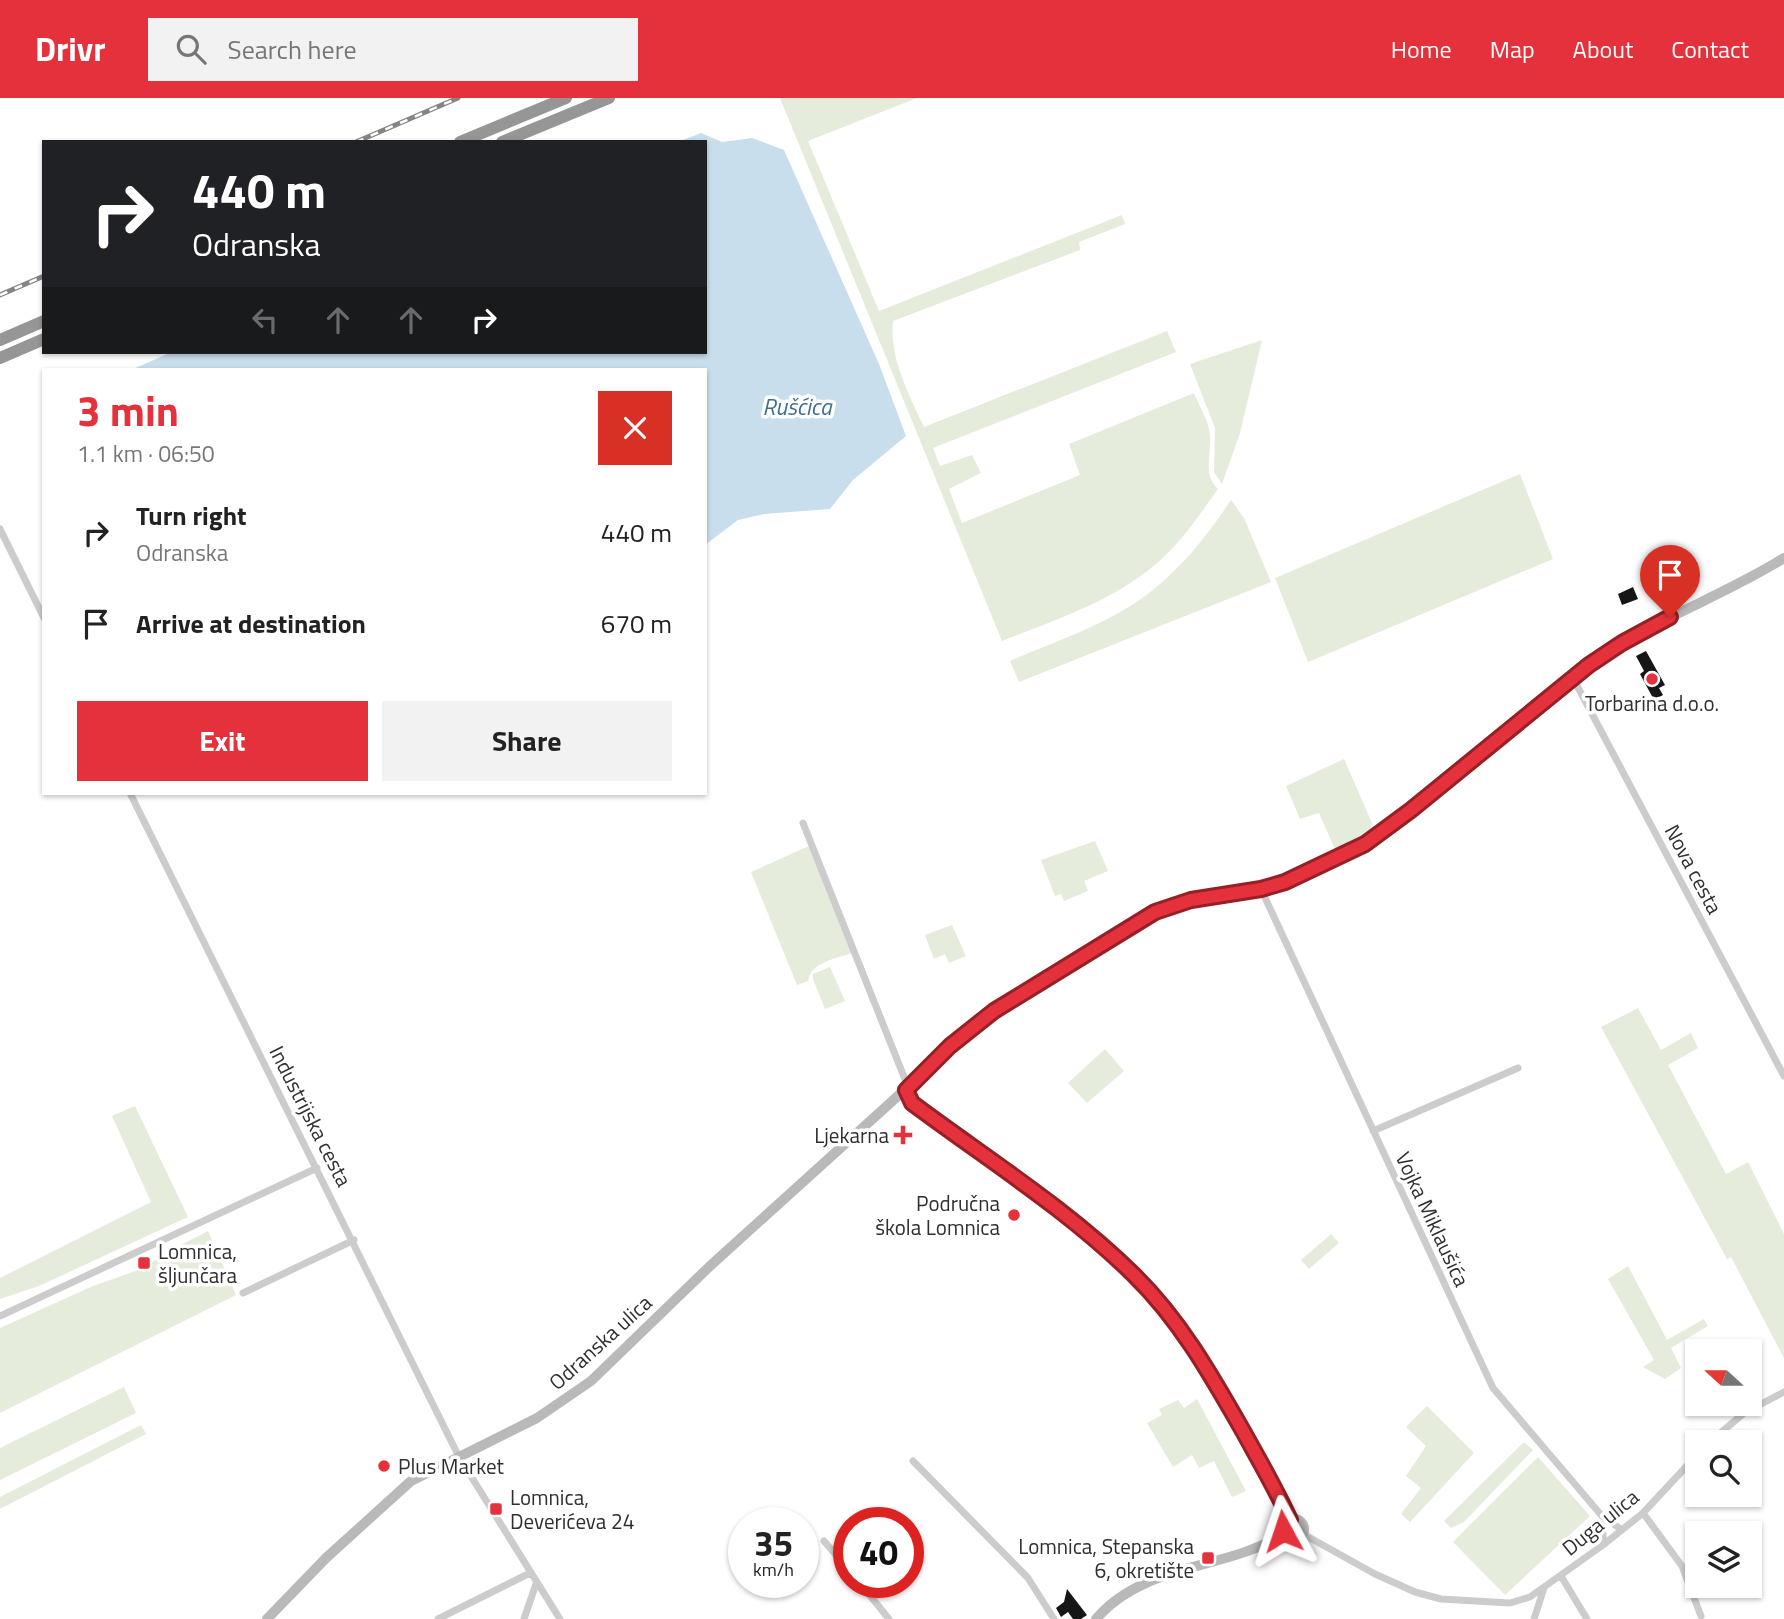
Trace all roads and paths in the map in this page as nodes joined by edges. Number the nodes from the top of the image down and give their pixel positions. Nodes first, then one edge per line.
1 (566, 98) edge
2 (609, 98) edge
3 (465, 140) edge
4 (507, 140) edge
5 (42, 322) edge
6 (42, 340) edge
7 (0, 341) edge
8 (0, 358) edge
9 (0, 529) edge
10 (1784, 558) edge
11 (42, 614) edge
12 (1573, 678) junction
13 (131, 795) edge
14 (803, 823) dead end
15 (1261, 889) junction
16 (1518, 1068) dead end
17 (1784, 1076) edge
18 (907, 1089) junction
19 (1373, 1131) junction
20 (317, 1168) junction
21 (354, 1240) junction
22 (243, 1293) dead end
23 (0, 1316) edge
24 (1784, 1392) edge
25 (1724, 1430) edge
26 (459, 1457) junction
27 (913, 1461) dead end
28 (1685, 1468) edge
29 (1643, 1513) junction
30 (1602, 1516) junction
31 (1290, 1520) junction
32 (1622, 1530) junction
33 (1284, 1534) junction
34 (1303, 1534) junction
35 (824, 1541) dead end
36 (1603, 1545) junction
37 (833, 1551) edge
38 (530, 1573) junction
39 (1561, 1576) junction
40 (536, 1584) junction
41 (1544, 1588) junction
42 (872, 1598) edge
43 (1702, 1616) dead end
44 (267, 1619) edge
45 (438, 1619) edge
46 (524, 1619) edge
47 (560, 1619) edge
48 (889, 1619) edge
49 (1054, 1619) edge
50 (1096, 1619) edge
51 (1534, 1619) edge
52 (1587, 1619) edge

1 - 3 highway
2 - 4 highway
5 - 7 highway
6 - 8 highway
9 - 11 street
10 - 12 street, Odranska ulica
12 - 15 street, Odranska ulica
12 - 17 street, Nova cesta
13 - 20 street, Industrijska cesta
14 - 18 street
15 - 18 street, Odranska ulica
15 - 19 street, Vojka Miklaušića
16 - 19 street
18 - 26 street, Odranska ulica
18 - 31 street
19 - 30 street, Vojka Miklaušića
20 - 21 street, Industrijska cesta
20 - 23 street
21 - 22 street
21 - 26 street, Industrijska cesta
24 - 25 street
26 - 38 street, Industrijska cesta
26 - 44 street, Odranska ulica
27 - 49 street
28 - 29 street, Duga ulica
29 - 32 street, Duga ulica
29 - 43 street
30 - 32 street, Vojka Miklaušića
30 - 36 street
31 - 33 street
31 - 34 street
32 - 36 street, Duga ulica
33 - 34 street
33 - 50 street
34 - 41 street, Duga ulica
35 - 37 street
36 - 39 street, Duga ulica
38 - 40 street, Industrijska cesta
38 - 45 street
39 - 41 street, Duga ulica
39 - 52 street
40 - 46 street
40 - 47 street, Industrijska cesta
41 - 51 street
42 - 48 street

